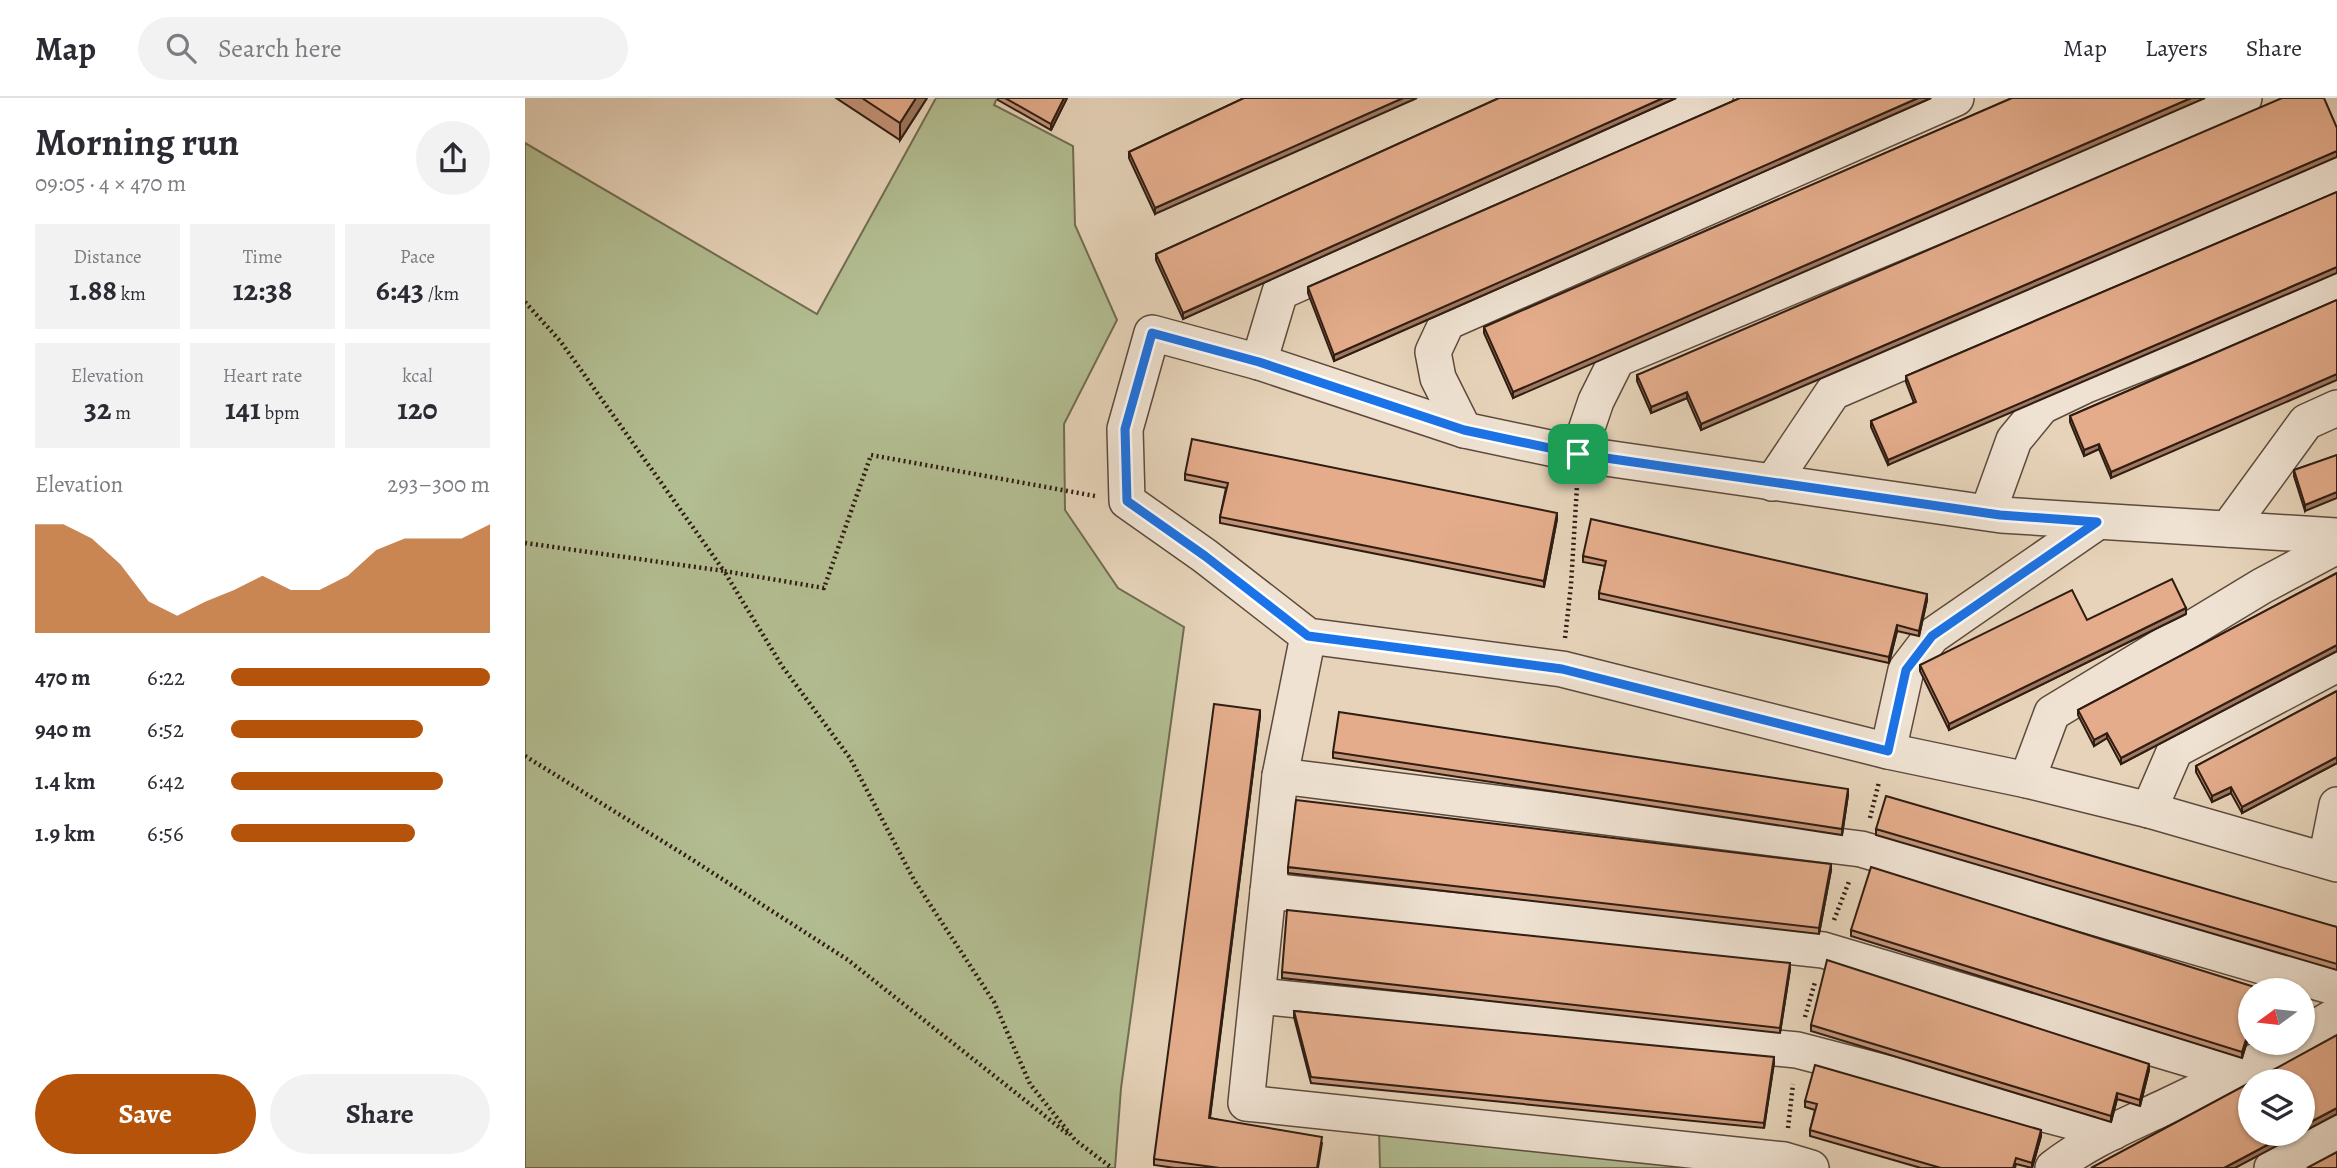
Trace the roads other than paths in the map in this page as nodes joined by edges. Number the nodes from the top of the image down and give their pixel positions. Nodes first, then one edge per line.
1 (1715, 98) edge
2 (1956, 98) edge
3 (2244, 98) edge
4 (2337, 174) edge
5 (2337, 285) edge
6 (1259, 362) junction
7 (2337, 408) edge
8 (1464, 430) junction
9 (1578, 454) junction
10 (1772, 483) junction
11 (1988, 512) junction
12 (2097, 522) junction
13 (2228, 530) junction
14 (2337, 536) edge
15 (2337, 546) edge
16 (1308, 636) junction
17 (2337, 664) edge
18 (1888, 751) junction
19 (1280, 776) junction
20 (2027, 780) junction
21 (2337, 805) edge
22 (2149, 810) junction
23 (2331, 862) edge
24 (1268, 891) junction
25 (2337, 988) edge
26 (1258, 996) junction
27 (2337, 1015) edge
28 (2315, 1028) edge
29 (2268, 1055) edge
30 (2237, 1073) junction
31 (2113, 1132) junction
32 (2337, 1133) edge
33 (1811, 1168) edge
34 (2053, 1168) edge
35 (2272, 1168) edge

1 - 6 street
2 - 8 street
3 - 9 street
4 - 10 street
5 - 11 street
6 - 8 street
6 - 16 street
7 - 13 street
8 - 9 street
9 - 10 street
10 - 11 street
11 - 12 street
12 - 13 street
12 - 18 street
13 - 14 street
15 - 20 street
16 - 18 street
16 - 19 street
17 - 22 street
18 - 20 street
19 - 24 street
19 - 25 street
20 - 22 street
21 - 23 street
22 - 23 street
24 - 26 street
24 - 30 street
26 - 31 street
26 - 33 street
27 - 28 street
29 - 30 street
30 - 31 street
31 - 34 street
32 - 35 street

